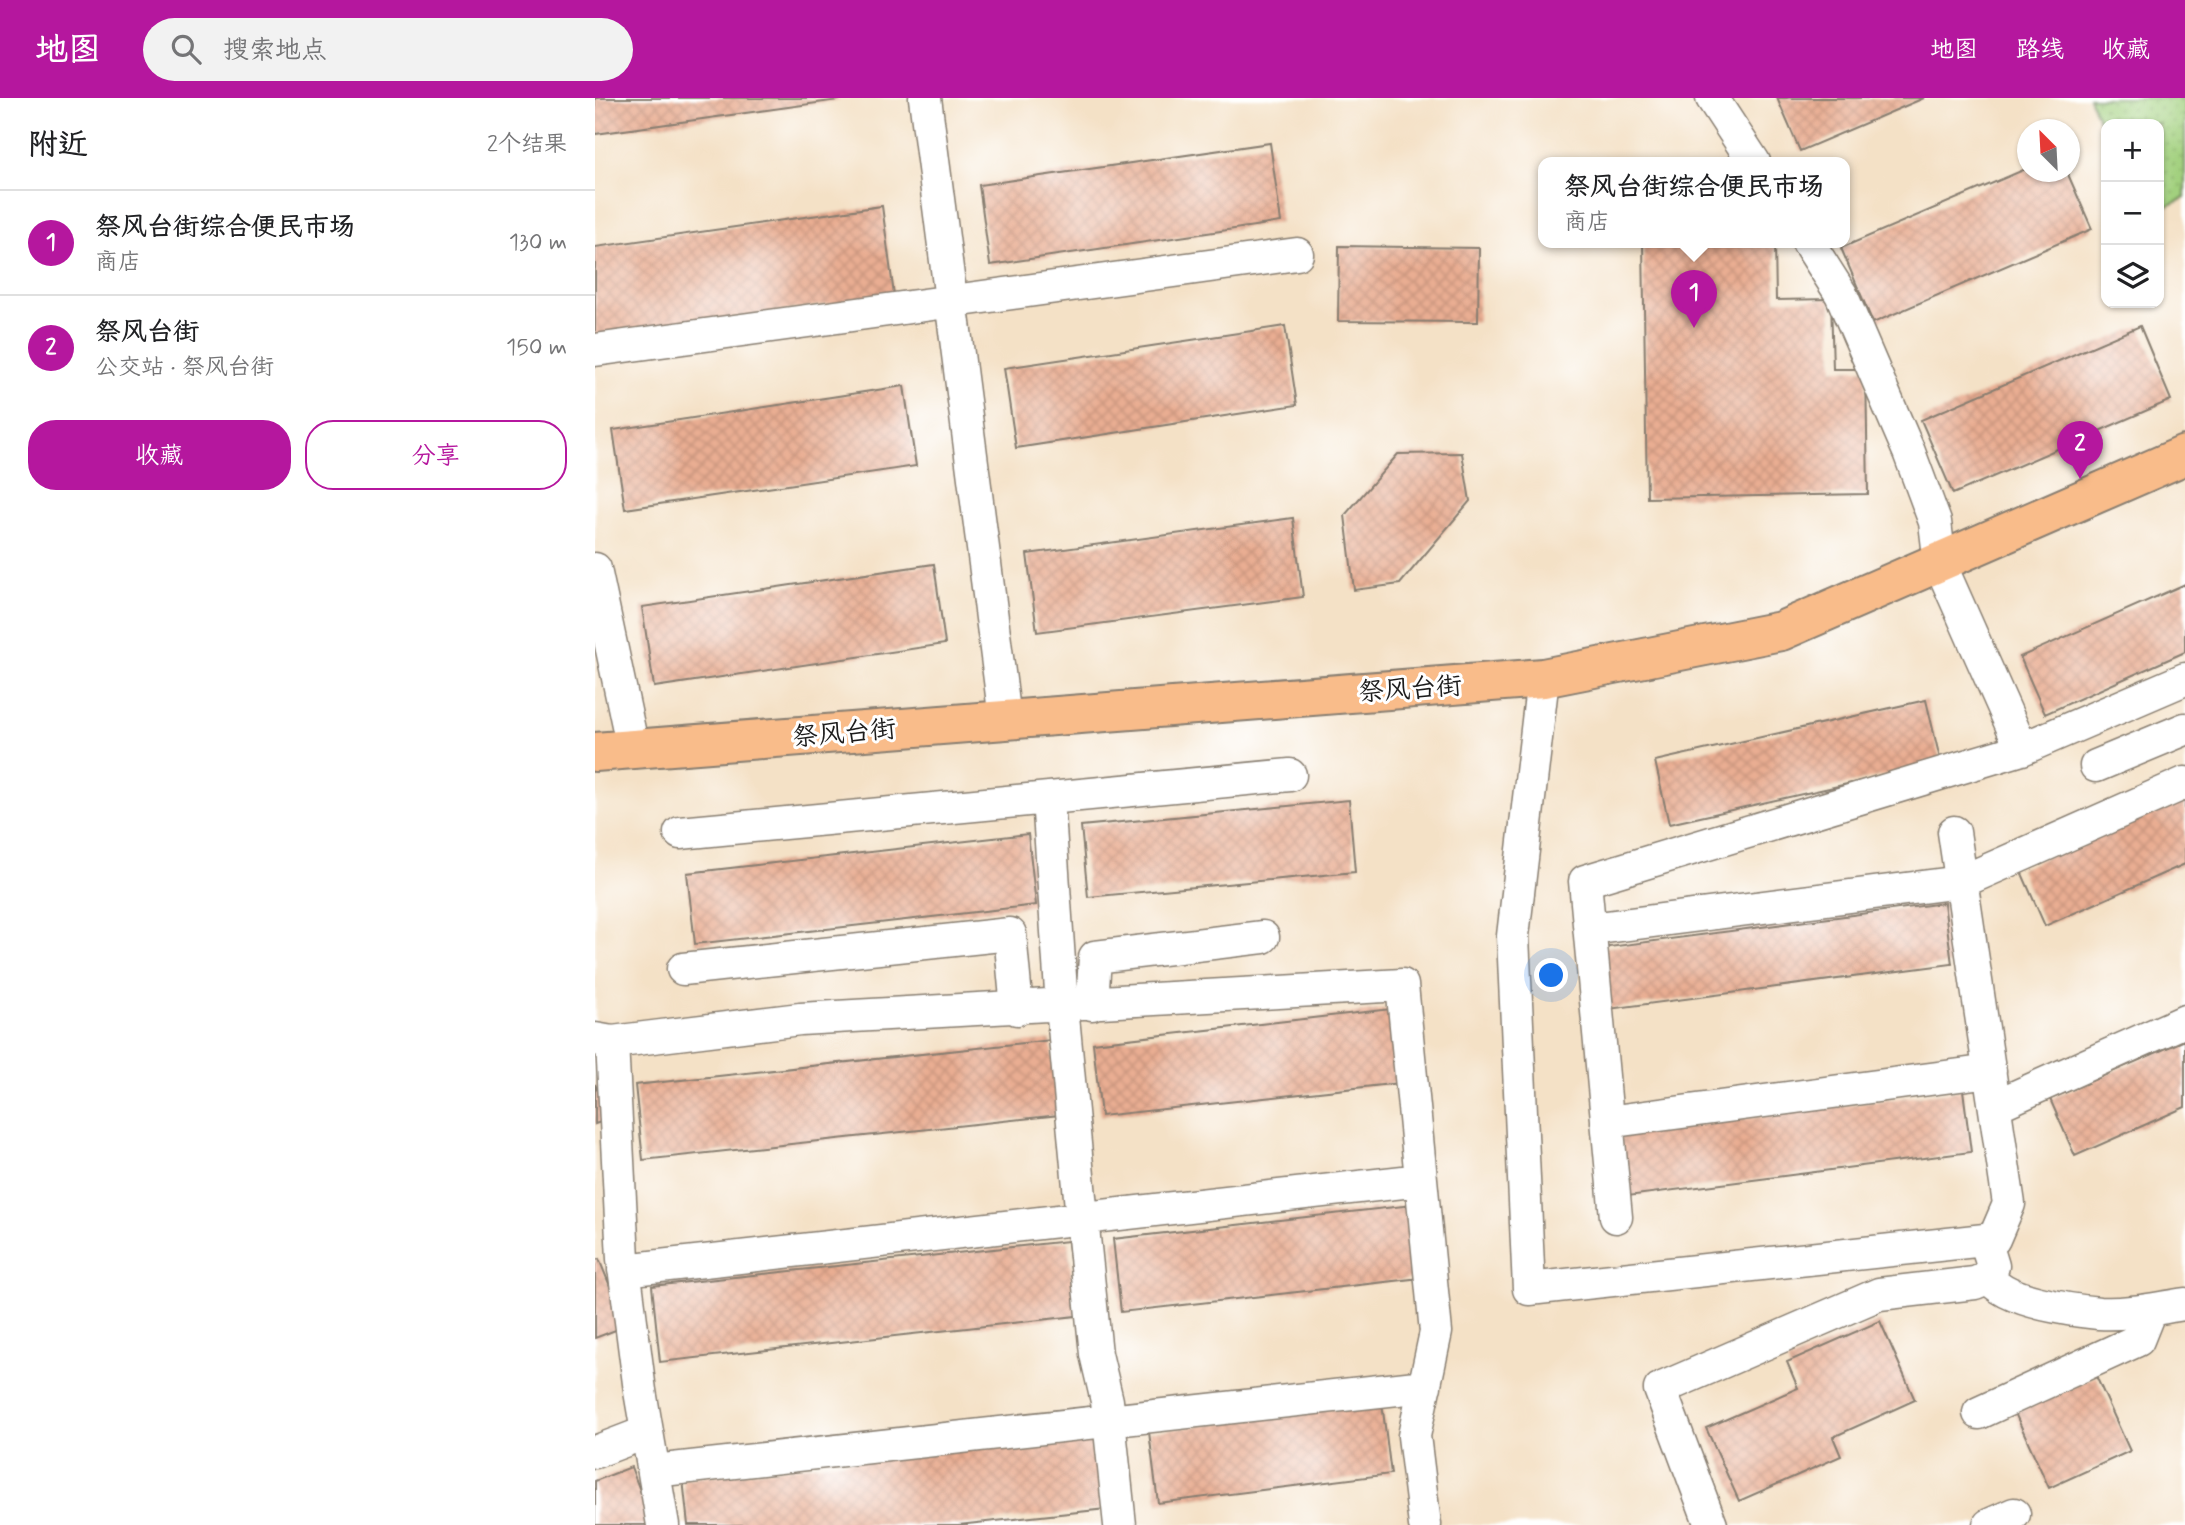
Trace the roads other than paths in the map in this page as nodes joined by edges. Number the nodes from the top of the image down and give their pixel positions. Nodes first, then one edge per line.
1 (925, 98) edge
2 (1712, 98) edge
3 (1751, 157) edge
4 (1812, 248) edge
5 (1297, 254) dead end
6 (951, 301) junction
7 (595, 350) edge
8 (2185, 455) edge
9 (1940, 564) junction
10 (595, 569) edge
11 (1543, 678) junction
12 (2185, 679) edge
13 (1005, 719) junction
14 (2185, 729) edge
15 (633, 749) junction
16 (2022, 749) junction
17 (595, 752) edge
18 (2096, 766) dead end
19 (1290, 775) dead end
20 (2185, 783) edge
21 (1048, 798) junction
22 (1954, 832) dead end
23 (680, 833) dead end
24 (1961, 882) junction
25 (1590, 929) junction
26 (1263, 937) dead end
27 (684, 969) dead end
28 (1077, 1005) junction
29 (1017, 1009) junction
30 (2185, 1021) edge
31 (603, 1041) edge
32 (1990, 1071) junction
33 (1995, 1106) junction
34 (1607, 1122) junction
35 (1421, 1180) junction
36 (1616, 1217) dead end
37 (1082, 1218) junction
38 (608, 1226) edge
39 (1986, 1240) junction
40 (624, 1270) junction
41 (1989, 1277) junction
42 (2185, 1304) edge
43 (2150, 1310) junction
44 (1425, 1386) junction
45 (1979, 1413) dead end
46 (1109, 1423) junction
47 (647, 1432) junction
48 (595, 1452) edge
49 (654, 1471) junction
50 (663, 1525) edge
51 (1120, 1525) edge
52 (1425, 1525) edge
53 (1711, 1525) edge

1 - 6 street
2 - 3 street
4 - 9 street
5 - 6 street
6 - 7 street
6 - 13 street
8 - 9 main road, 祭风台街
9 - 11 main road, 祭风台街
9 - 16 street
10 - 15 street
11 - 13 main road, 祭风台街
11 - 39 street
12 - 16 street
13 - 15 main road, 祭风台街
14 - 18 street
15 - 17 main road, 祭风台街
16 - 25 street
19 - 21 street
20 - 24 street
21 - 23 street
21 - 28 street
22 - 24 street
24 - 25 street
24 - 32 street
25 - 34 street
26 - 28 street
27 - 29 street
28 - 29 street
28 - 35 street
28 - 37 street
29 - 31 street
30 - 33 street
31 - 38 street
32 - 33 street
32 - 34 street
33 - 39 street
34 - 36 street
35 - 37 street
35 - 44 street
37 - 40 street
37 - 46 street
38 - 40 street
39 - 41 street
40 - 47 street
41 - 43 street
41 - 53 street
42 - 43 street
43 - 45 street
44 - 46 street
44 - 52 street
46 - 49 street
46 - 51 street
47 - 48 street
47 - 49 street
49 - 50 street

